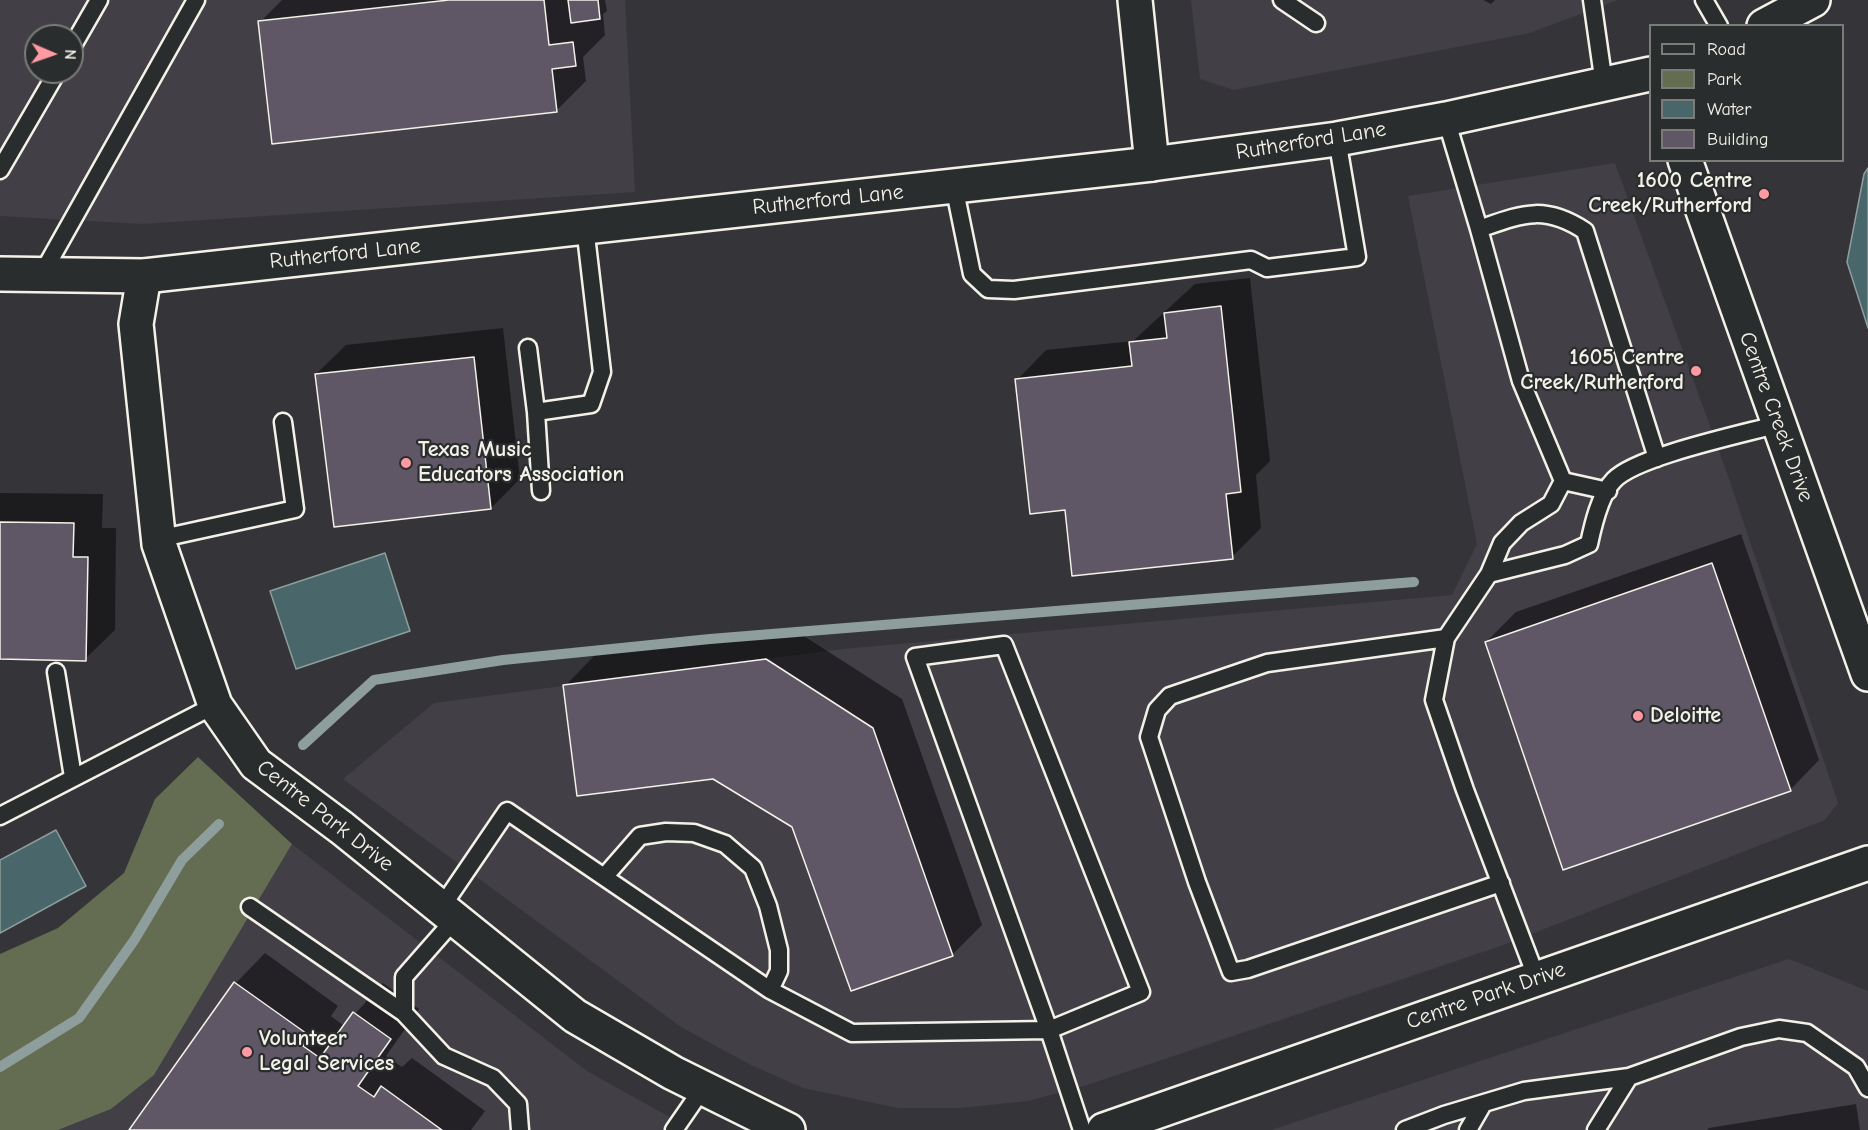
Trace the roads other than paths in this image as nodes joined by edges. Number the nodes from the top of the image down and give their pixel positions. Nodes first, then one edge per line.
1 (99, 0) edge
2 (196, 0) edge
3 (1135, 0) edge
4 (1282, 0) edge
5 (1592, 0) edge
6 (1704, 0) edge
7 (1813, 0) edge
8 (1316, 23) dead end
9 (1718, 24) edge
10 (1768, 24) edge
11 (84, 26) edge
12 (1649, 74) edge
13 (50, 84) edge
14 (1604, 84) junction
15 (1446, 119) junction
16 (1337, 139) junction
17 (1686, 162) edge
18 (1152, 164) junction
19 (0, 170) edge
20 (954, 186) junction
21 (585, 227) junction
22 (1479, 229) junction
23 (0, 274) edge
24 (42, 274) junction
25 (144, 276) junction
26 (528, 348) dead end
27 (536, 412) junction
28 (284, 422) dead end
29 (1779, 424) junction
30 (1657, 458) junction
31 (1563, 481) junction
32 (542, 491) dead end
33 (1608, 491) junction
34 (158, 539) junction
35 (1489, 574) junction
36 (1446, 638) junction
37 (56, 672) dead end
38 (1868, 674) edge
39 (215, 705) junction
40 (73, 777) junction
41 (0, 816) edge
42 (1868, 863) edge
43 (605, 876) junction
44 (1501, 883) junction
45 (250, 907) dead end
46 (448, 914) junction
47 (1537, 979) junction
48 (770, 990) junction
49 (404, 1012) junction
50 (1050, 1030) junction
51 (1629, 1077) junction
52 (703, 1088) junction
53 (1868, 1088) edge
54 (1483, 1104) junction
55 (520, 1130) edge
56 (674, 1130) edge
57 (788, 1130) edge
58 (1082, 1130) edge
59 (1104, 1130) edge
60 (1406, 1130) edge
61 (1468, 1130) edge
62 (1596, 1130) edge

1 - 11 lane
2 - 24 lane
3 - 18 street
4 - 8 lane
5 - 14 lane
6 - 9 lane
7 - 10 street
12 - 14 street, Rutherford Lane
13 - 19 lane
14 - 15 street, Rutherford Lane
15 - 16 street, Rutherford Lane
15 - 22 lane
16 - 18 street, Rutherford Lane
16 - 20 lane
17 - 29 street, Centre Creek Drive
18 - 20 street, Rutherford Lane
20 - 21 street, Rutherford Lane
21 - 25 street, Rutherford Lane
21 - 27 lane
22 - 30 lane
22 - 31 lane
23 - 24 street, Rutherford Lane
24 - 25 street, Rutherford Lane
25 - 34 street, Centre Park Drive
26 - 27 lane
27 - 32 lane
28 - 34 lane
29 - 30 lane
29 - 38 street, Centre Creek Drive
30 - 33 lane
31 - 33 lane
31 - 35 lane
33 - 35 lane
34 - 39 street, Centre Park Drive
35 - 36 lane
36 - 44 lane
36 - 44 lane
37 - 40 lane
39 - 40 lane
39 - 46 street, Centre Park Drive
40 - 41 lane
42 - 47 street, Centre Park Drive
43 - 46 lane
43 - 48 lane
43 - 48 lane
44 - 47 lane
45 - 49 lane
46 - 49 lane
46 - 52 street, Centre Park Drive
47 - 59 street, Centre Park Drive
48 - 50 lane
49 - 55 lane
50 - 50 lane
50 - 58 lane
51 - 53 lane
51 - 54 lane
51 - 62 lane
52 - 56 lane
52 - 57 street, Centre Park Drive
54 - 60 lane
54 - 61 lane

